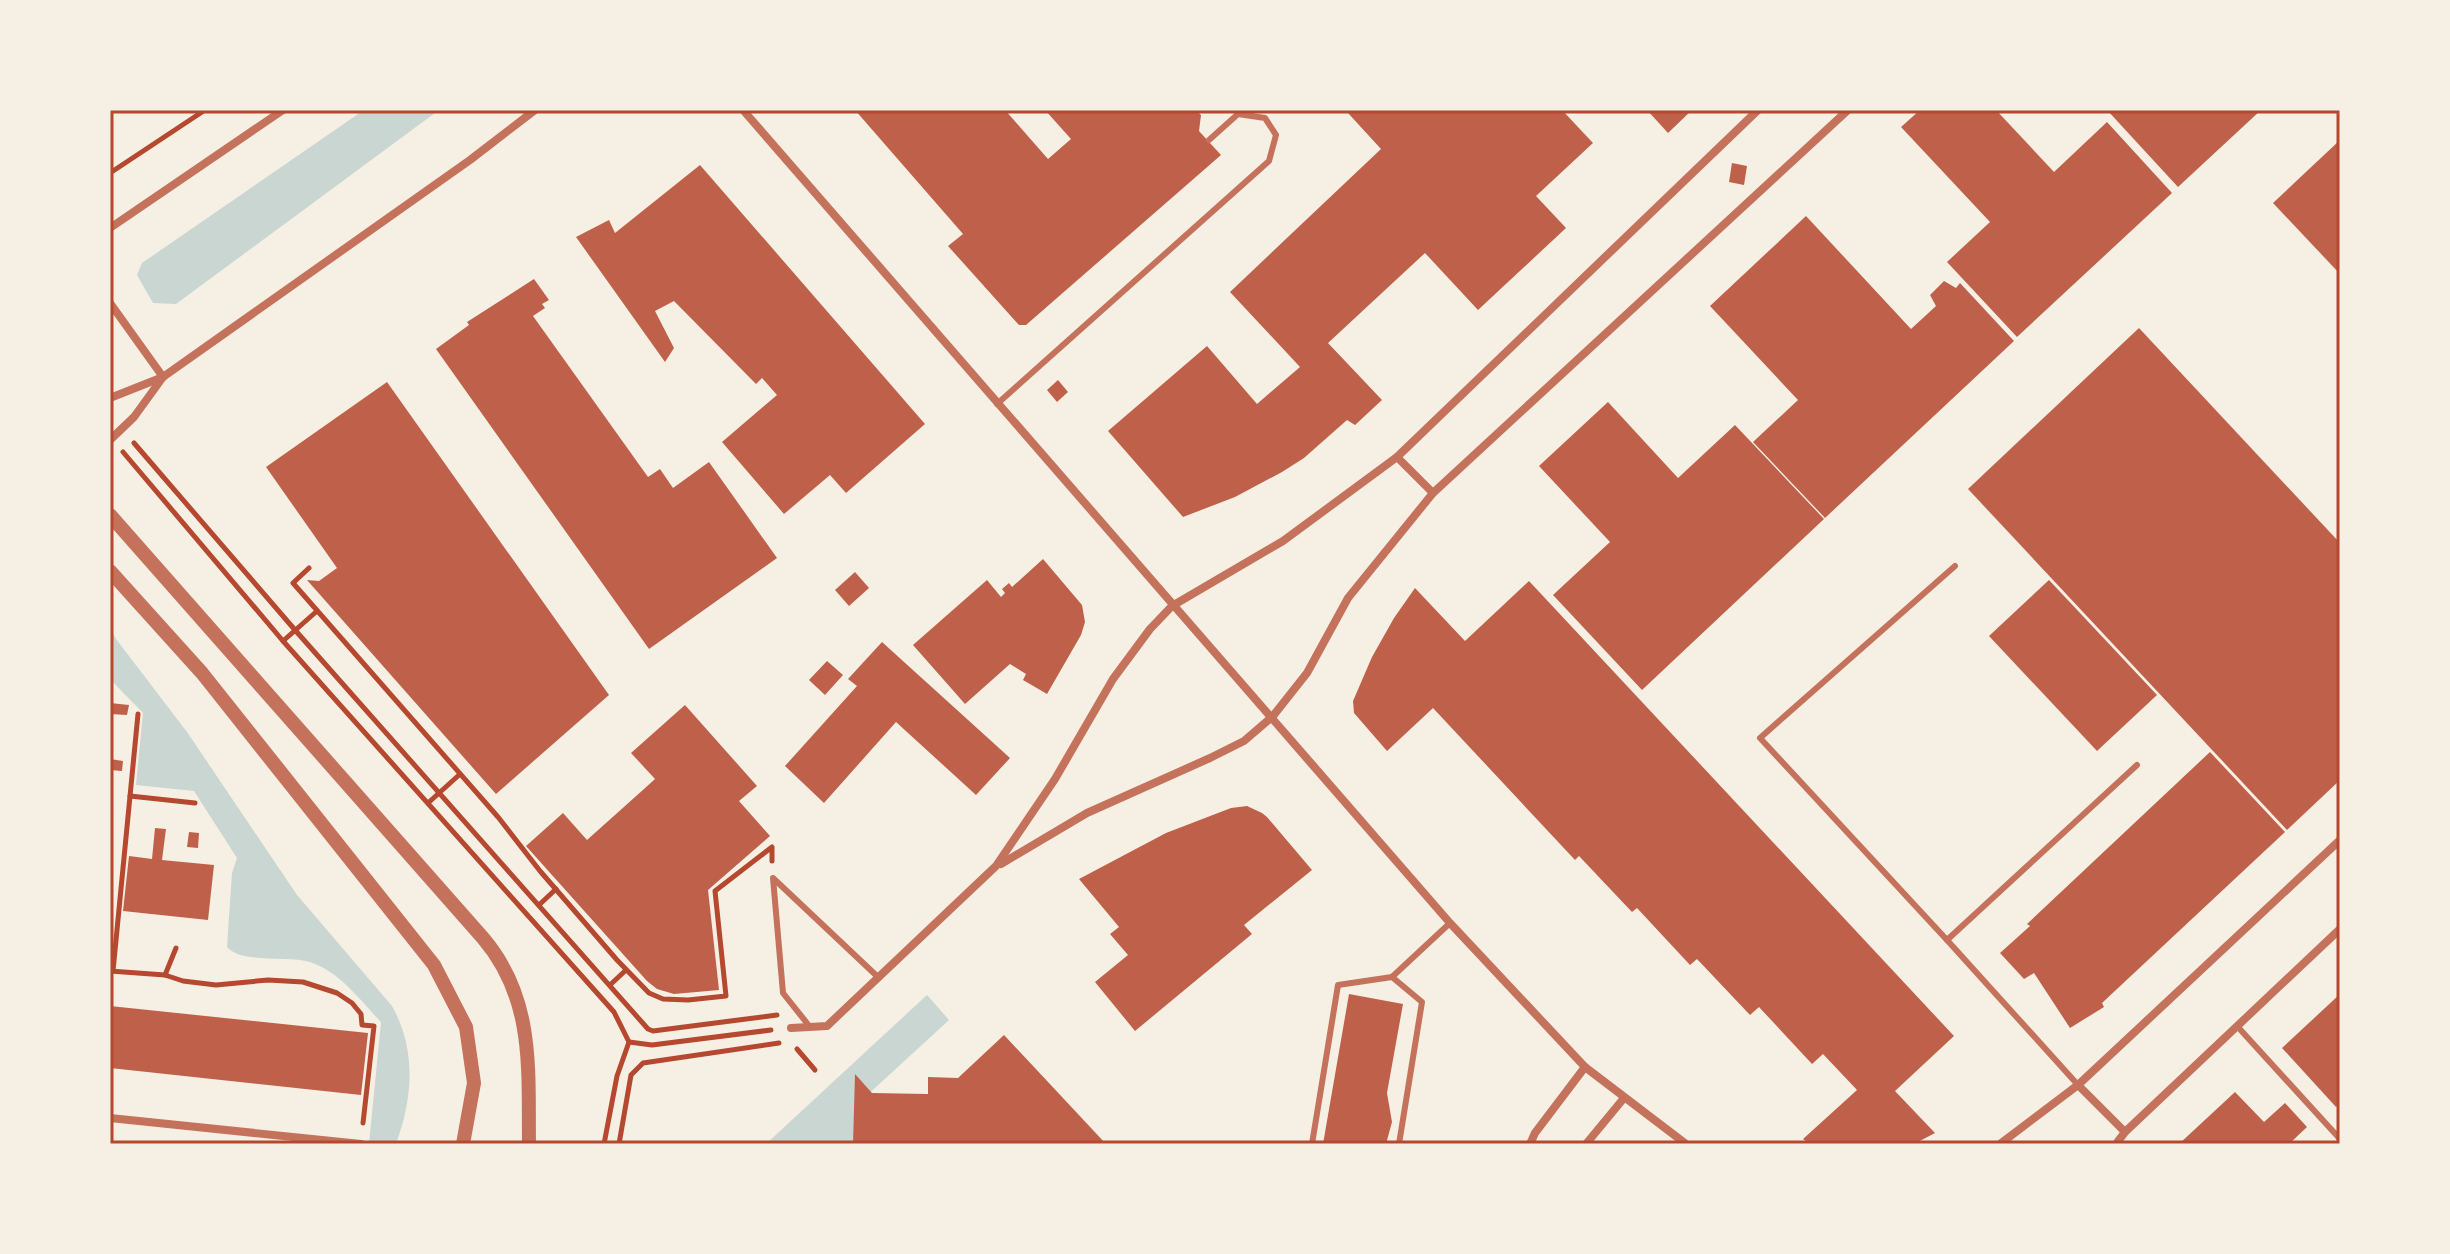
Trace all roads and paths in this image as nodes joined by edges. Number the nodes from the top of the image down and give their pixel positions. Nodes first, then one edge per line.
1 (205, 110) edge
2 (283, 110) edge
3 (535, 110) edge
4 (743, 110) edge
5 (1758, 110) edge
6 (1848, 110) edge
7 (1209, 140) dead end
8 (110, 173) edge
9 (110, 228) edge
10 (110, 303) edge
11 (163, 377) junction
12 (110, 398) edge
13 (997, 404) junction
14 (122, 429) junction
15 (111, 440) edge
16 (1397, 457) junction
17 (1433, 493) junction
18 (110, 515) edge
19 (1955, 566) dead end
20 (309, 568) dead end
21 (110, 571) edge
22 (1172, 606) junction
23 (317, 611) junction
24 (295, 630) junction
25 (283, 641) junction
26 (138, 714) dead end
27 (1273, 716) junction
28 (2137, 765) dead end
29 (459, 775) junction
30 (439, 793) junction
31 (130, 796) junction
32 (195, 803) dead end
33 (428, 803) junction
34 (2340, 840) edge
35 (996, 866) junction
36 (773, 878) junction
37 (556, 889) junction
38 (539, 905) junction
39 (1450, 923) junction
40 (2340, 929) edge
41 (1947, 940) junction
42 (176, 948) dead end
43 (626, 970) junction
44 (111, 971) edge
45 (165, 975) junction
46 (1392, 977) junction
47 (879, 978) junction
48 (610, 985) junction
49 (2237, 1026) junction
50 (810, 1027) junction
51 (791, 1028) junction
52 (629, 1042) junction
53 (1585, 1067) junction
54 (815, 1070) dead end
55 (2078, 1085) junction
56 (1624, 1098) junction
57 (110, 1118) edge
58 (2125, 1132) junction
59 (2340, 1139) edge
60 (361, 1144) edge
61 (463, 1144) edge
62 (529, 1144) edge
63 (604, 1144) edge
64 (619, 1144) edge
65 (1312, 1144) edge
66 (1399, 1144) edge
67 (1530, 1144) edge
68 (1586, 1144) edge
69 (1686, 1144) edge
70 (2000, 1144) edge
71 (2116, 1144) edge

1 - 8 path
2 - 9 street
3 - 11 street
4 - 13 street
5 - 16 street
6 - 17 street
7 - 13 lane
10 - 11 street
11 - 12 street
11 - 14 street
13 - 22 street
14 - 15 street
14 - 24 path
15 - 25 path
16 - 17 street
16 - 22 street
17 - 27 street
18 - 62 street
19 - 41 lane
20 - 23 path
21 - 61 street
22 - 27 street
22 - 35 street
23 - 24 path
23 - 29 path
24 - 25 path
24 - 30 path
25 - 33 path
26 - 31 path
27 - 35 street
27 - 39 street
28 - 41 lane
29 - 30 path
29 - 37 path
30 - 33 path
30 - 38 path
31 - 32 path
31 - 44 path
33 - 52 path
34 - 55 street
35 - 47 street
36 - 43 path
36 - 47 lane
36 - 50 lane
37 - 38 path
37 - 43 path
38 - 48 path
39 - 46 lane
39 - 53 street
40 - 49 street
41 - 55 lane
42 - 45 path
43 - 48 path
44 - 45 path
45 - 60 path
46 - 65 lane
46 - 66 lane
47 - 50 street
48 - 51 path
49 - 58 street
49 - 59 lane
50 - 51 street
51 - 52 path
52 - 63 path
53 - 56 street
53 - 67 street
54 - 64 path
55 - 58 street
55 - 70 street
56 - 68 street
56 - 69 street
57 - 60 street
58 - 71 street

